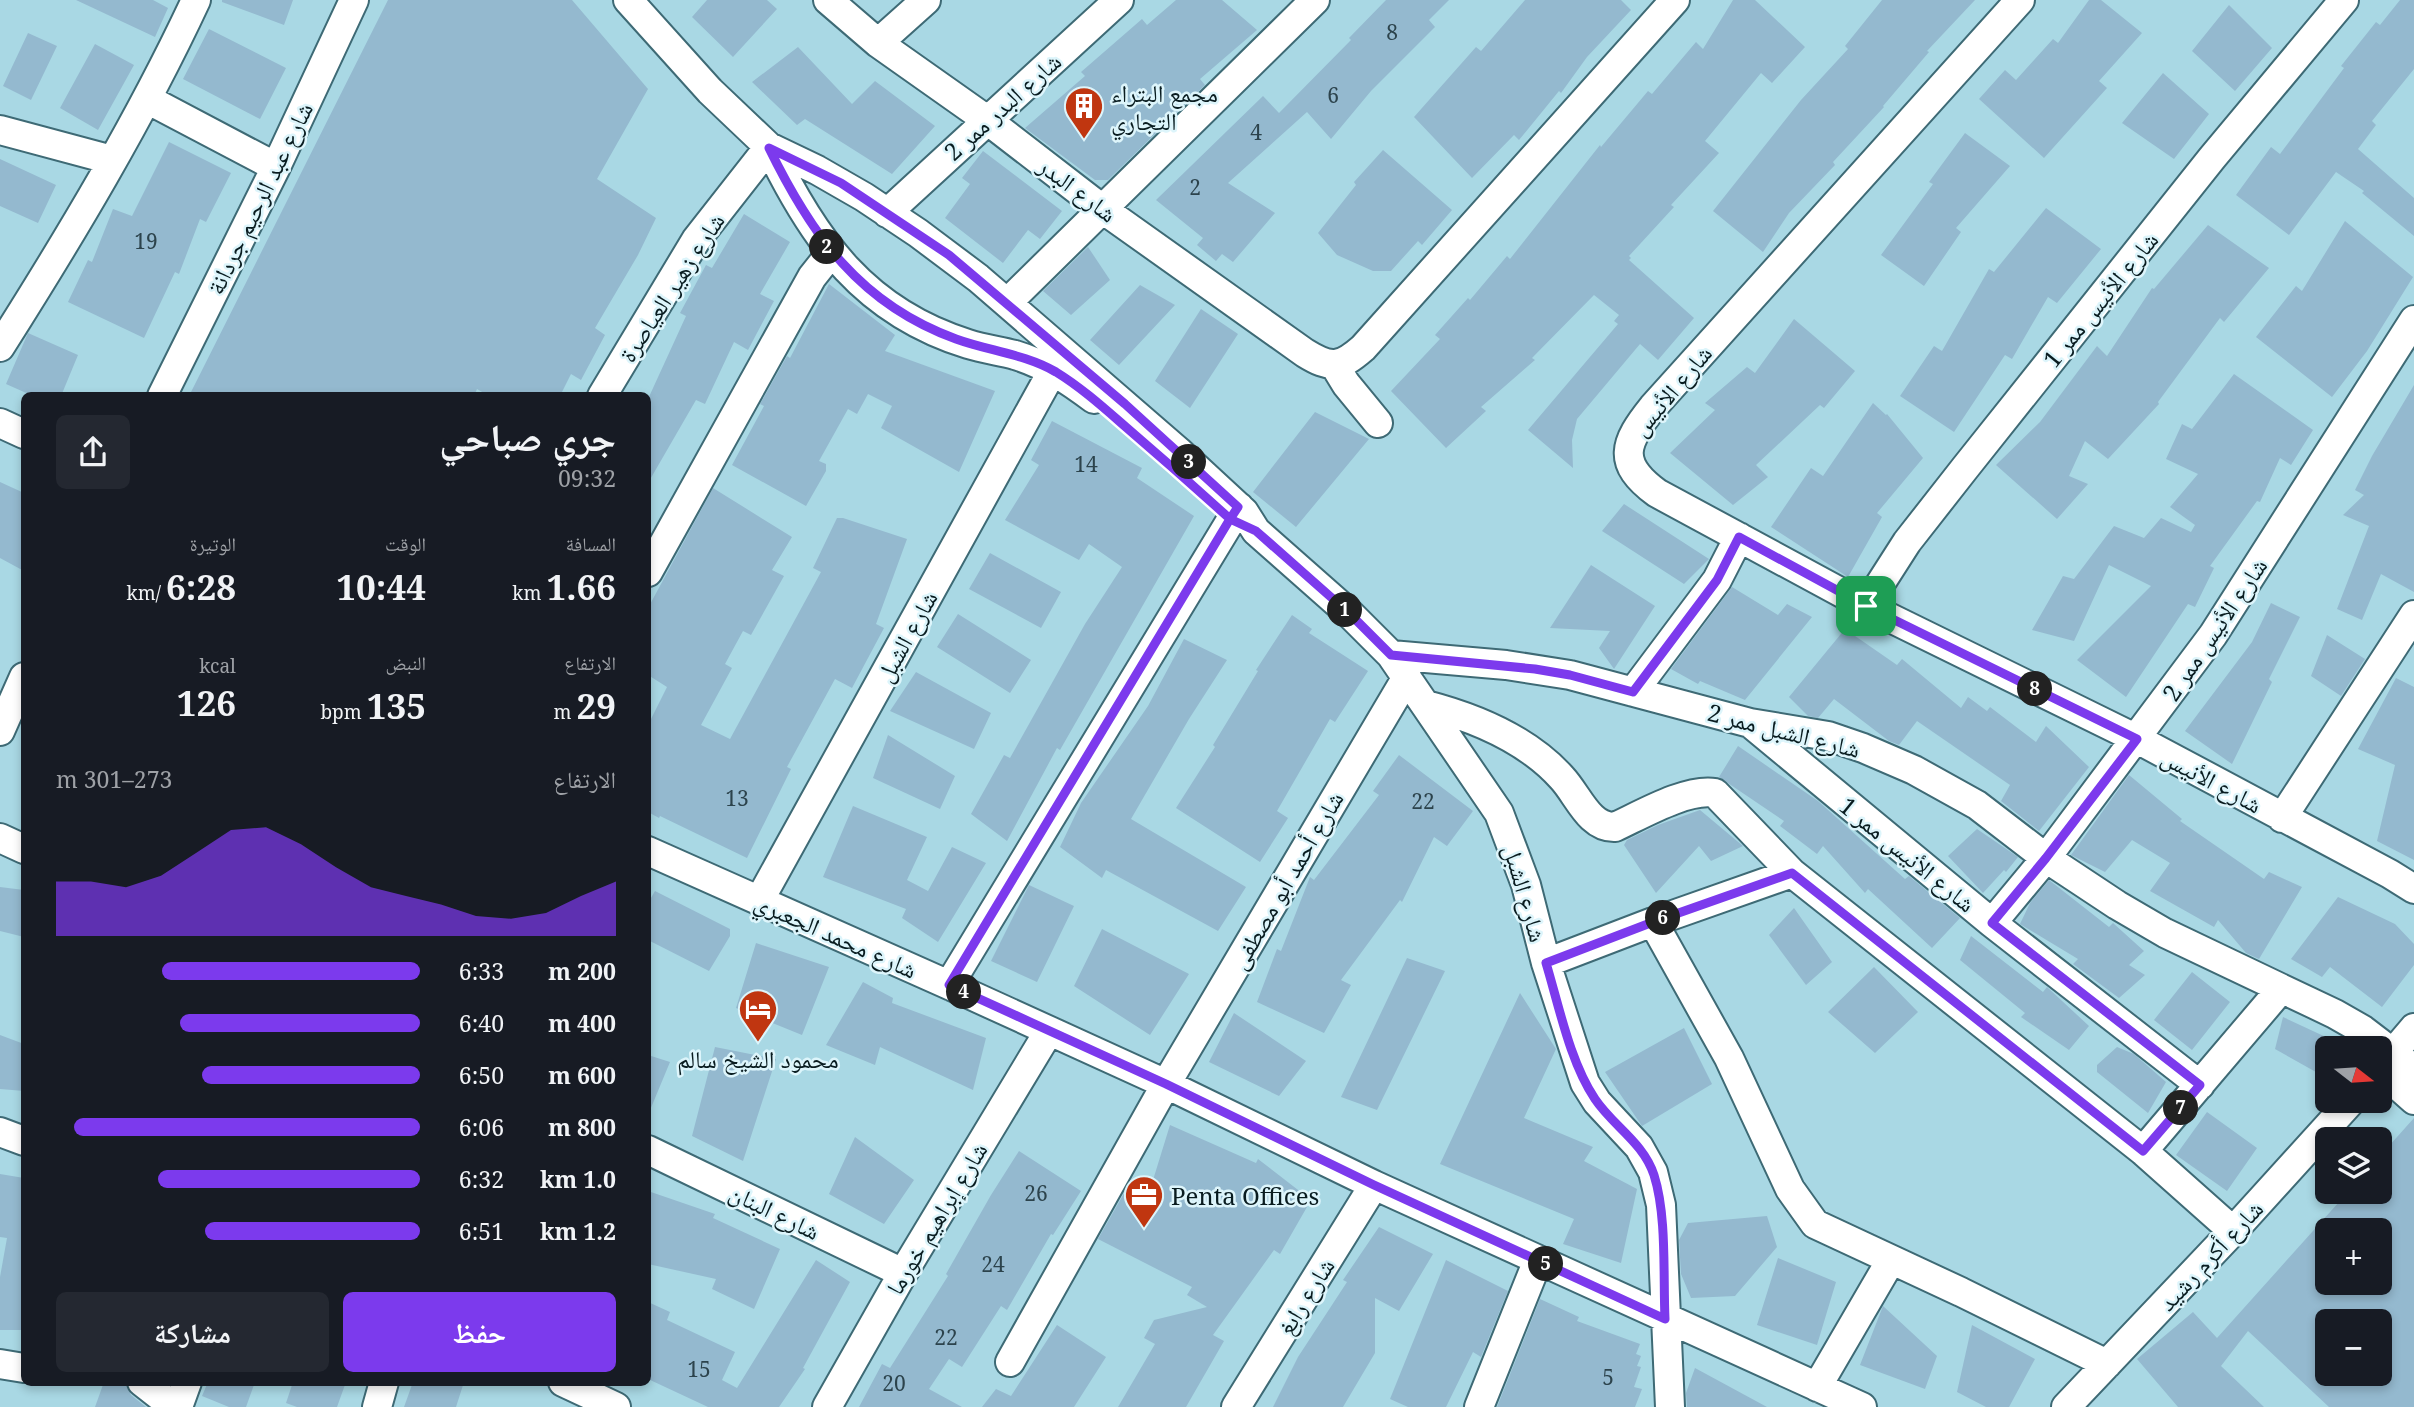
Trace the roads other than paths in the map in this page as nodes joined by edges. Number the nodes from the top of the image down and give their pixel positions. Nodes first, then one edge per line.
1 (196, 0) edge
2 (354, 0) edge
3 (628, 0) edge
4 (828, 0) edge
5 (926, 0) edge
6 (1119, 0) edge
7 (1315, 0) edge
8 (1675, 0) edge
9 (2020, 0) edge
10 (2344, 0) edge
11 (878, 43) junction
12 (147, 99) junction
13 (987, 120) junction
14 (0, 130) edge
15 (769, 148) junction
16 (112, 160) junction
17 (276, 167) junction
18 (1101, 208) junction
19 (887, 212) junction
20 (831, 253) junction
21 (1007, 303) junction
22 (2414, 320) edge
23 (0, 346) edge
24 (1335, 366) junction
25 (1053, 370) junction
26 (164, 392) edge
27 (604, 392) edge
28 (1120, 411) junction
29 (0, 423) edge
30 (1378, 423) dead end
31 (21, 433) edge
32 (1234, 513) junction
33 (1739, 537) junction
34 (651, 567) edge
35 (1866, 606) junction
36 (2414, 614) edge
37 (1399, 666) junction
38 (21, 683) edge
39 (1633, 692) junction
40 (1426, 705) junction
41 (2, 723) edge
42 (1750, 723) junction
43 (2137, 739) junction
44 (2283, 818) junction
45 (0, 838) edge
46 (21, 848) edge
47 (651, 852) edge
48 (2046, 858) junction
49 (1792, 873) junction
50 (2414, 889) edge
51 (759, 901) junction
52 (1653, 922) junction
53 (1992, 923) junction
54 (1546, 963) junction
55 (949, 985) junction
56 (2281, 989) junction
57 (2414, 1028) edge
58 (1049, 1031) junction
59 (2360, 1036) edge
60 (2392, 1065) edge
61 (1166, 1084) junction
62 (2200, 1085) junction
63 (2414, 1100) edge
64 (2340, 1113) edge
65 (0, 1132) edge
66 (21, 1140) edge
67 (651, 1151) edge
68 (2143, 1151) junction
69 (1374, 1185) junction
70 (2233, 1231) junction
71 (1538, 1260) junction
72 (1891, 1260) junction
73 (903, 1273) junction
74 (1665, 1319) junction
75 (1010, 1362) dead end
76 (0, 1364) edge
77 (2107, 1364) junction
78 (21, 1368) edge
79 (147, 1386) edge
80 (185, 1386) edge
81 (383, 1386) edge
82 (571, 1386) edge
83 (1817, 1387) junction
84 (176, 1407) edge
85 (377, 1407) edge
86 (616, 1407) edge
87 (827, 1407) edge
88 (1236, 1407) edge
89 (1479, 1407) edge
90 (1670, 1407) edge
91 (1861, 1407) edge
92 (2066, 1407) edge

1 - 12 street
2 - 17 street, شارع عبد الرحيم جردانة
3 - 15 street
4 - 11 street, شارع البدر
5 - 11 street
6 - 13 street, شارع البدر ممر 2
7 - 18 street
8 - 24 street
9 - 33 street, شارع الأنيس
10 - 35 street, شارع الأنيس ممر 1
11 - 13 street, شارع البدر
12 - 16 street
12 - 17 street
13 - 18 street, شارع البدر
13 - 19 street, شارع البدر ممر 2
14 - 16 street
15 - 19 street
15 - 20 street
15 - 27 street, شارع زهير العياصرة
16 - 23 street
17 - 26 street, شارع عبد الرحيم جردانة
18 - 21 street
18 - 24 street, شارع البدر
19 - 21 street
20 - 25 street
20 - 34 street
21 - 28 street
22 - 43 street, شارع الأنيس ممر 2
24 - 30 street
25 - 28 street
25 - 51 street, شارع الشبل
28 - 32 street
29 - 31 street
32 - 37 street, شارع الشبل
32 - 55 street
33 - 35 street, شارع الأنيس
33 - 39 street
35 - 43 street, شارع الأنيس
36 - 44 street
37 - 39 street, شارع الشبل ممر 2
37 - 40 street, شارع الشبل
37 - 61 street, شارع أحمد أبو مصطفى
38 - 41 street
39 - 42 street, شارع الشبل ممر 2
40 - 49 street
40 - 54 street, شارع الشبل
42 - 48 street, شارع الشبل ممر 2
42 - 53 street, شارع الأنيس ممر 1
43 - 44 street, شارع الأنيس
43 - 48 street, شارع الأنيس ممر 2
44 - 50 street, شارع الأنيس
45 - 46 street
47 - 51 street, شارع محمد الجعبري
48 - 53 street, شارع الأنيس ممر 2
48 - 56 street, شارع الشبل ممر 2
49 - 52 street
49 - 68 street
51 - 55 street, شارع محمد الجعبري
52 - 54 street
52 - 72 street
53 - 62 street, شارع الأنيس ممر 1
54 - 74 street, شارع الشبل
55 - 58 street, شارع محمد الجعبري
56 - 59 street, شارع الشبل ممر 2
56 - 62 street
57 - 60 street
58 - 61 street, شارع محمد الجعبري
58 - 73 street, شارع إبراهيم خورما
60 - 63 street, شارع الشبل ممر 2
61 - 69 street, شارع محمد الجعبري
61 - 75 street, شارع أحمد أبو مصطفى
62 - 68 street
64 - 70 street, شارع أكرم رشيد
65 - 66 street
67 - 73 street, شارع البنان
68 - 70 street
69 - 71 street, شارع محمد الجعبري
69 - 88 street, شارع رابغ
70 - 77 street, شارع أكرم رشيد
71 - 74 street, شارع محمد الجعبري
71 - 89 street
72 - 77 street
72 - 83 street
73 - 87 street, شارع إبراهيم خورما
74 - 83 street, شارع محمد الجعبري
74 - 90 street, شارع الشبل
76 - 78 street
77 - 92 street, شارع أكرم رشيد
79 - 84 street
80 - 84 street
81 - 85 street
82 - 86 street
83 - 91 street, شارع محمد الجعبري

